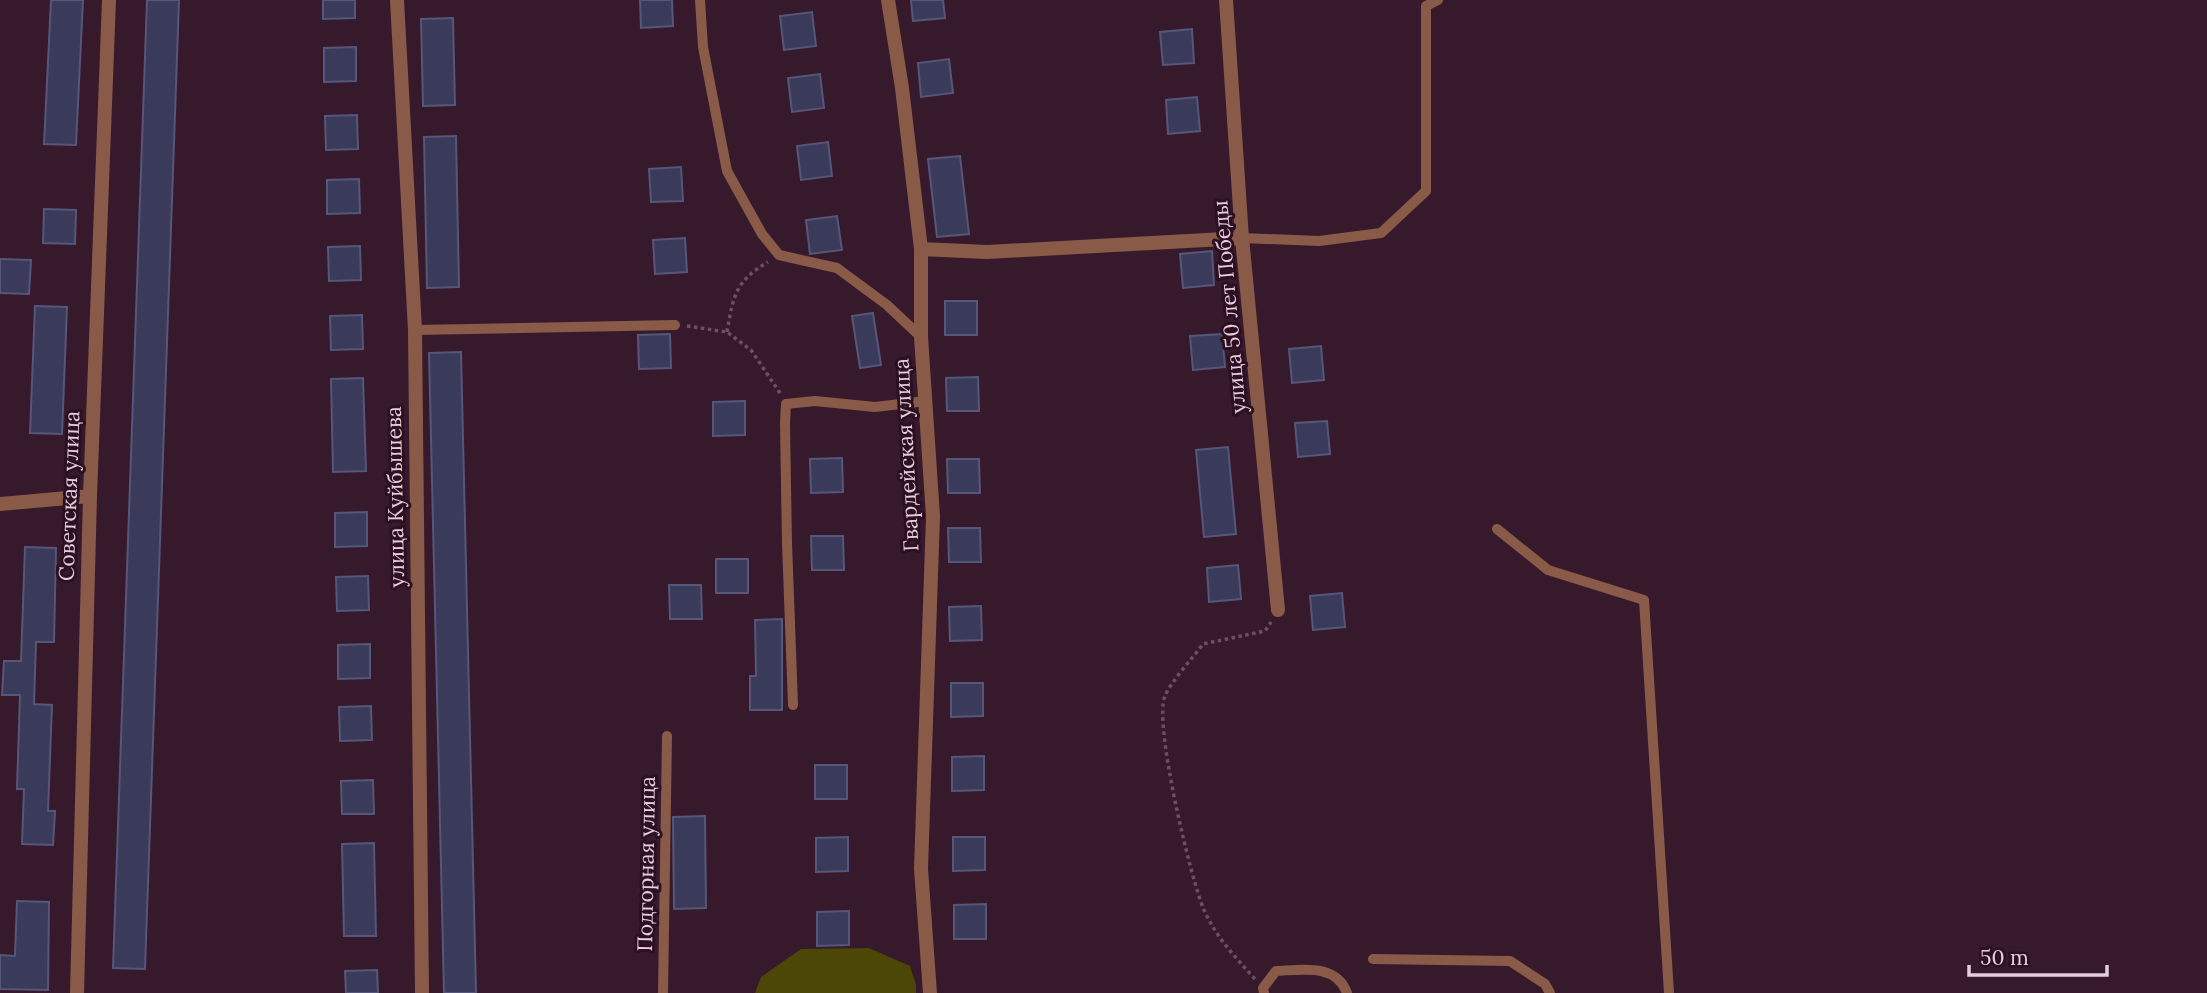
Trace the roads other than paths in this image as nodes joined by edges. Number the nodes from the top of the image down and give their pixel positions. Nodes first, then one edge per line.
1 (109, 0) edge
2 (397, 0) edge
3 (700, 0) edge
4 (888, 0) edge
5 (1226, 0) edge
6 (1438, 0) edge
7 (1242, 238) junction
8 (921, 249) junction
9 (675, 325) road end
10 (415, 330) junction
11 (921, 337) junction
12 (926, 401) junction
13 (90, 496) junction
14 (0, 504) edge
15 (1497, 529) dead end
16 (1278, 610) road end
17 (793, 705) dead end
18 (667, 736) dead end
19 (1373, 959) dead end
20 (1264, 990) edge
21 (77, 993) edge
22 (422, 993) edge
23 (663, 993) edge
24 (930, 993) edge
25 (1347, 993) edge
26 (1550, 993) edge
27 (1669, 993) edge

1 - 13 street, Советская улица
2 - 10 street, улица Куйбышева
3 - 11 lane
4 - 8 street, Гвардейская улица
5 - 7 street, улица 50 лет Победы
6 - 7 lane
7 - 8 street
7 - 16 street, улица 50 лет Победы
8 - 11 street, Гвардейская улица
9 - 10 lane
10 - 22 street, улица Куйбышева
11 - 12 street, Гвардейская улица
12 - 17 lane
12 - 24 street, Гвардейская улица
13 - 14 street
13 - 21 street, Советская улица
15 - 27 lane
18 - 23 lane, Подгорная улица
19 - 26 lane
20 - 25 lane

